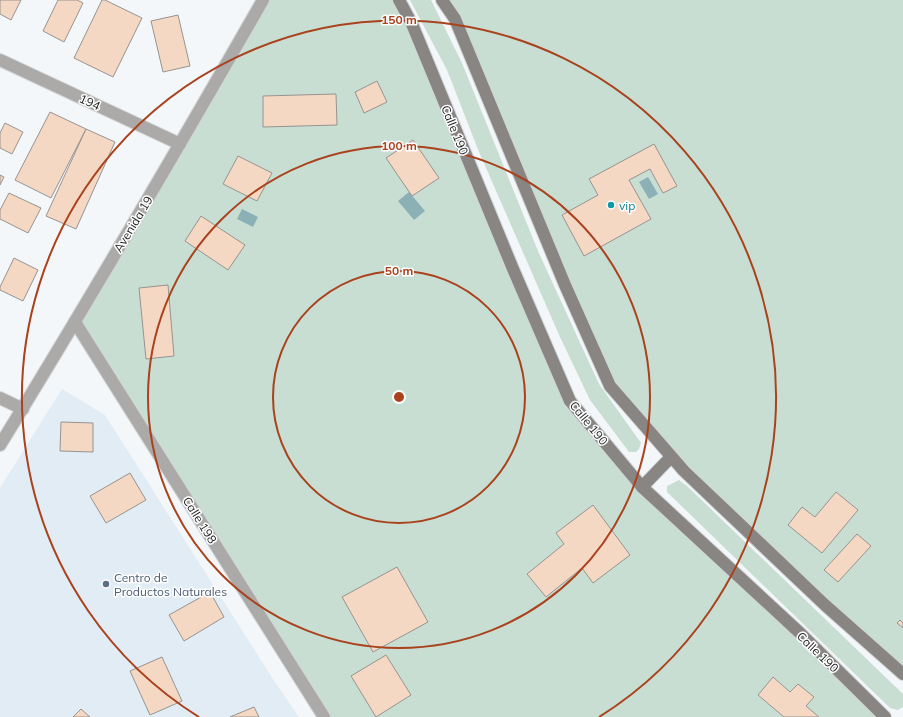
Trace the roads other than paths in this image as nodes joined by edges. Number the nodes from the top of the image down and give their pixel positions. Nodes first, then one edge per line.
1 (263, 0) edge
2 (399, 0) edge
3 (442, 0) edge
4 (0, 60) edge
5 (180, 144) junction
6 (75, 322) junction
7 (0, 398) edge
8 (23, 409) junction
9 (0, 446) edge
10 (671, 457) junction
11 (642, 487) junction
12 (903, 674) edge
13 (324, 717) edge
14 (885, 717) edge

1 - 5 street, Avenida 19
2 - 11 main road, Calle 190
3 - 10 main road
4 - 5 street, 194
5 - 6 street, Avenida 19
6 - 8 street, Avenida 19
6 - 13 street, Calle 198
7 - 8 street
8 - 9 street, Avenida 19
10 - 11 main road
10 - 12 main road
11 - 14 main road, Calle 190

